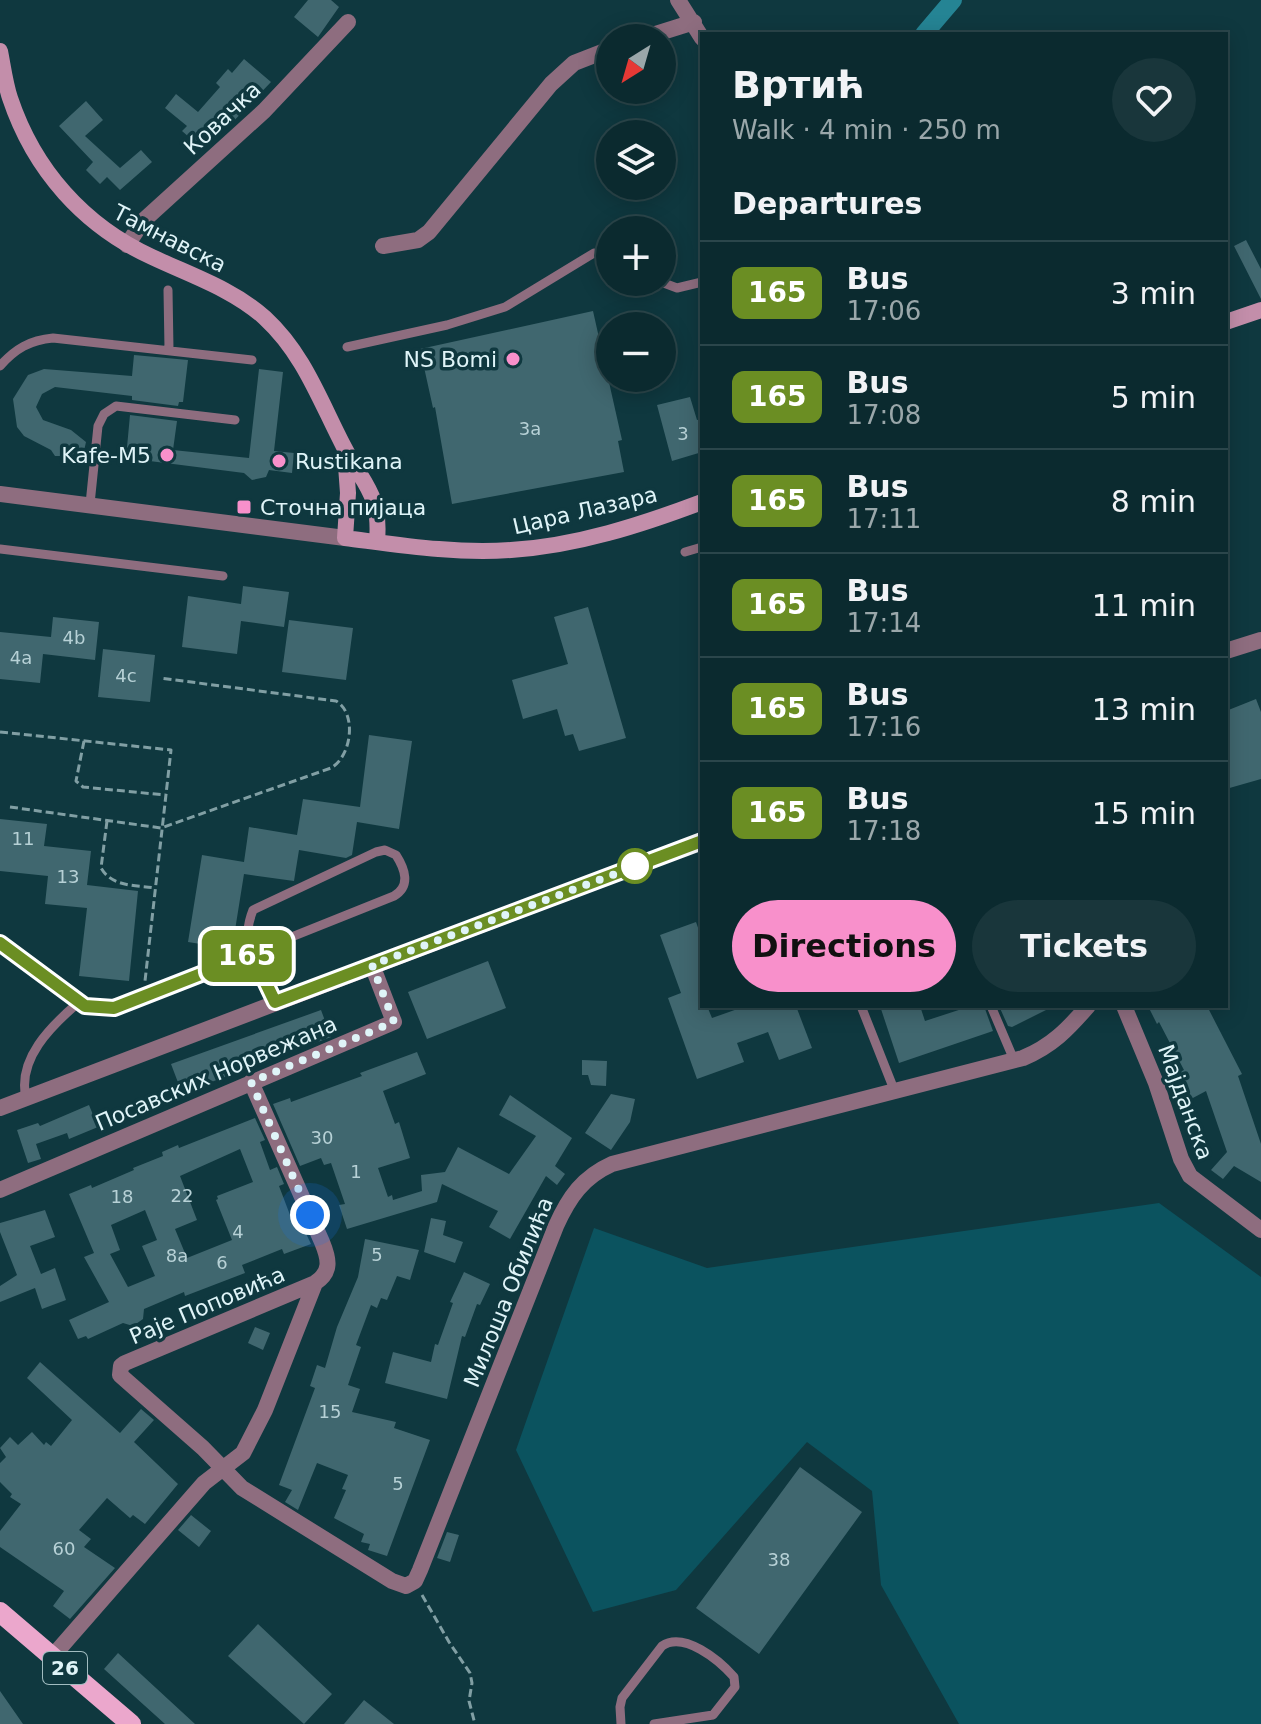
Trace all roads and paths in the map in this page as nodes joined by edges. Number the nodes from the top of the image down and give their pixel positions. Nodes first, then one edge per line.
1 (678, 0) edge
2 (348, 22) dead end
3 (694, 22) junction
4 (676, 28) edge
5 (700, 34) edge
6 (0, 51) edge
7 (596, 54) edge
8 (127, 245) junction
9 (383, 246) dead end
10 (596, 253) edge
11 (700, 282) edge
12 (676, 288) edge
13 (168, 290) dead end
14 (1261, 310) edge
15 (1228, 321) edge
16 (347, 347) dead end
17 (169, 349) junction
18 (252, 360) dead end
19 (0, 366) edge
20 (235, 420) dead end
21 (344, 449) junction
22 (0, 494) edge
23 (700, 503) edge
24 (90, 504) junction
25 (345, 538) junction
26 (377, 542) junction
27 (700, 548) edge
28 (0, 549) edge
29 (685, 552) dead end
30 (223, 576) dead end
31 (1261, 640) edge
32 (1228, 650) edge
33 (160, 678) dead end
34 (0, 732) edge
35 (84, 740) junction
36 (165, 795) junction
37 (10, 807) dead end
38 (107, 820) junction
39 (161, 828) junction
40 (700, 842) edge
41 (155, 888) junction
42 (0, 943) edge
43 (252, 954) junction
44 (372, 965) junction
45 (144, 997) junction
46 (275, 1002) junction
47 (78, 1003) junction
48 (862, 1008) edge
49 (992, 1008) edge
50 (1086, 1008) edge
51 (1125, 1008) edge
52 (1014, 1060) junction
53 (251, 1082) junction
54 (895, 1092) junction
55 (26, 1098) junction
56 (0, 1108) edge
57 (0, 1190) edge
58 (1261, 1230) edge
59 (315, 1283) junction
60 (224, 1469) junction
61 (415, 1581) junction
62 (0, 1612) edge
63 (52, 1657) junction
64 (131, 1724) edge
65 (475, 1724) edge
66 (621, 1724) edge
67 (654, 1724) edge

1 - 3 street
2 - 8 street, Ковачка
3 - 4 street
3 - 5 street
6 - 8 main road, Тамнавска
7 - 9 street
8 - 21 main road, Тамнавска
10 - 16 lane
11 - 12 lane
13 - 17 lane
14 - 15 main road
17 - 18 lane
17 - 19 lane
20 - 24 lane
21 - 25 main road
21 - 26 main road, Тамнавска
22 - 24 street, Цара Лазара
23 - 26 main road, Цара Лазара
24 - 25 street, Цара Лазара
25 - 26 main road, Цара Лазара
27 - 29 lane
28 - 30 lane
31 - 32 street
33 - 39 path
34 - 35 path
35 - 36 path
35 - 36 path
36 - 39 path
37 - 38 path
38 - 39 path
38 - 41 path
39 - 41 path
40 - 44 street
41 - 45 path
42 - 47 lane
43 - 43 lane
43 - 45 lane
43 - 46 lane
44 - 46 street
44 - 53 street, Посавских Норвежана
45 - 47 lane
46 - 55 street
47 - 55 lane
48 - 54 lane
49 - 52 lane
50 - 52 street, Милоша Обилића
51 - 58 street, Мајданска
52 - 54 street, Милоша Обилића
53 - 57 street, Посавских Норвежана
53 - 59 street, Раје Поповића
54 - 61 street, Милоша Обилића
55 - 56 street
59 - 60 street, Раје Поповића
59 - 60 street, Раје Поповића
60 - 61 street
60 - 63 street, Раје Поповића
61 - 65 path
62 - 63 main road, 26
63 - 64 main road, 26
66 - 67 lane

